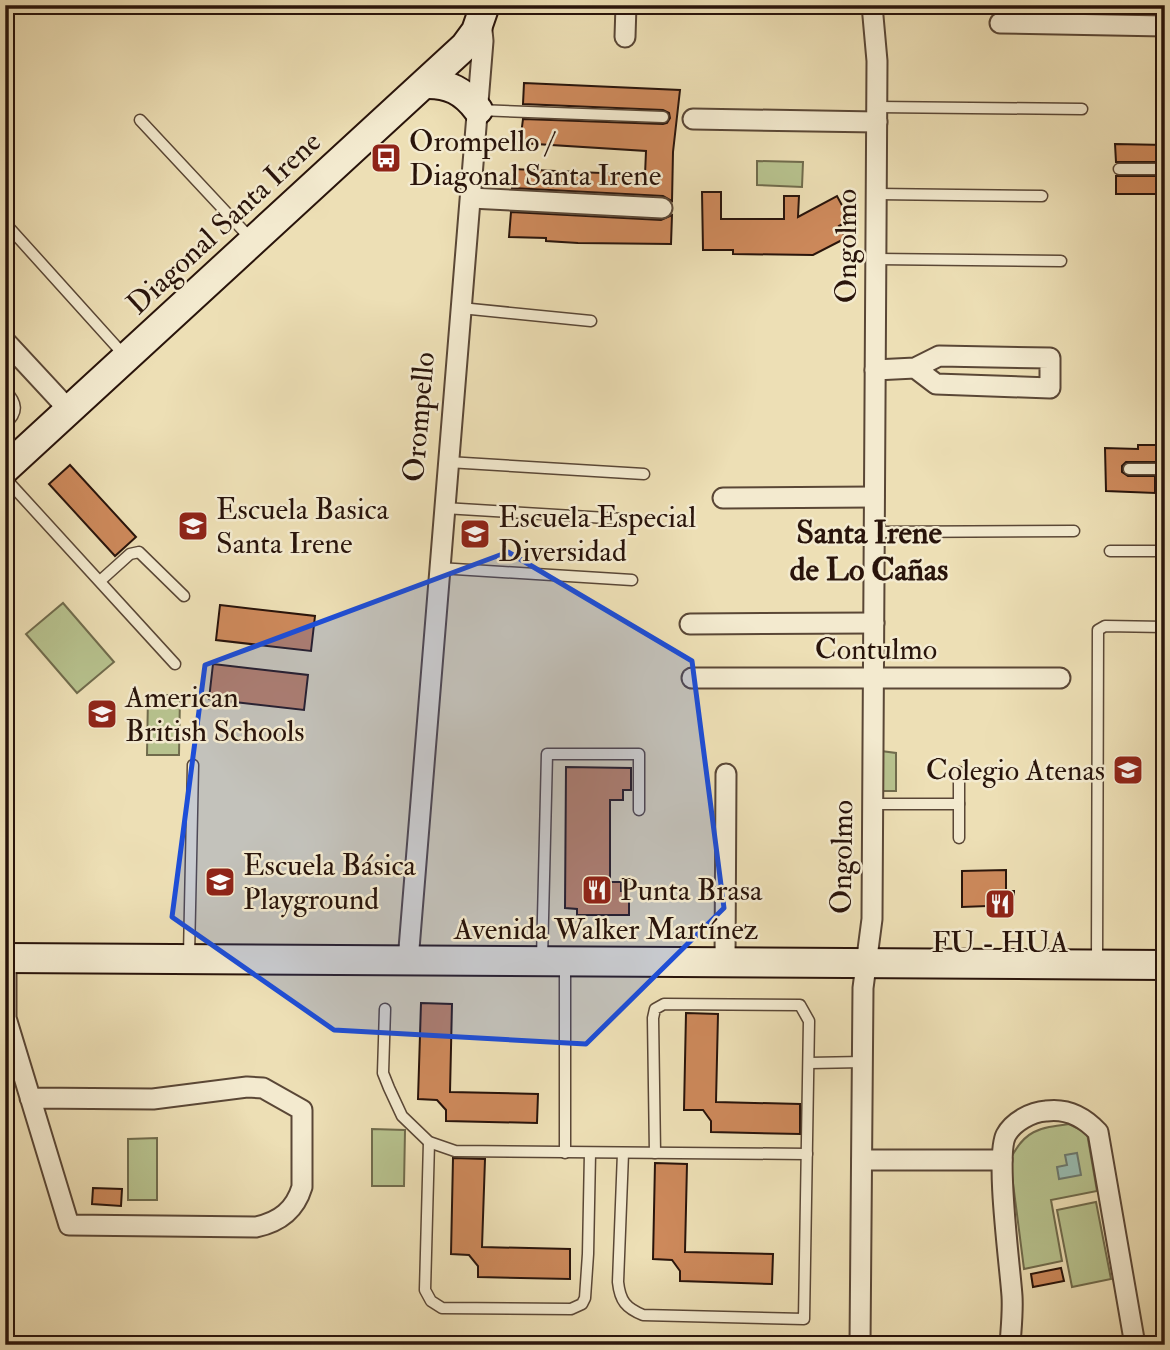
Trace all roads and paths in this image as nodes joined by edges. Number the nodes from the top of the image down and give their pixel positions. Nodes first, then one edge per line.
1 (626, 5) edge
2 (872, 5) edge
3 (1136, 5) edge
4 (483, 13) edge
5 (1000, 23) dead end
6 (1134, 25) junction
7 (1165, 26) edge
8 (625, 37) dead end
9 (425, 84) junction
10 (1082, 109) dead end
11 (478, 110) junction
12 (877, 115) junction
13 (663, 117) dead end
14 (694, 119) dead end
15 (140, 120) dead end
16 (1119, 169) dead end
17 (1165, 169) edge
18 (877, 194) junction
19 (1042, 195) dead end
20 (471, 198) junction
21 (662, 208) dead end
22 (5, 223) edge
23 (253, 241) junction
24 (876, 259) junction
25 (1061, 261) dead end
26 (461, 308) junction
27 (591, 321) dead end
28 (5, 341) edge
29 (126, 358) junction
30 (915, 368) junction
31 (875, 370) junction
32 (5, 390) edge
33 (69, 410) junction
34 (5, 424) edge
35 (448, 462) junction
36 (1129, 469) dead end
37 (1165, 469) edge
38 (5, 470) edge
39 (644, 474) dead end
40 (5, 478) edge
41 (874, 497) junction
42 (723, 498) dead end
43 (444, 508) junction
44 (639, 520) dead end
45 (1074, 531) dead end
46 (874, 532) junction
47 (1110, 551) dead end
48 (1165, 551) edge
49 (439, 568) junction
50 (632, 580) dead end
51 (100, 581) junction
52 (184, 596) dead end
53 (690, 624) dead end
54 (874, 624) junction
55 (1165, 626) edge
56 (175, 664) dead end
57 (692, 678) dead end
58 (873, 678) junction
59 (1060, 678) dead end
60 (193, 765) dead end
61 (959, 772) dead end
62 (726, 774) dead end
63 (872, 804) junction
64 (959, 804) junction
65 (639, 810) dead end
66 (959, 838) dead end
67 (6, 958) edge
68 (189, 959) junction
69 (408, 961) junction
70 (554, 961) junction
71 (724, 962) junction
72 (867, 963) junction
73 (1097, 964) junction
74 (1165, 965) edge
75 (385, 1009) dead end
76 (863, 1062) junction
77 (808, 1063) junction
78 (30, 1098) junction
79 (429, 1142) junction
80 (565, 1153) junction
81 (590, 1153) junction
82 (623, 1153) junction
83 (654, 1153) junction
84 (807, 1154) junction
85 (862, 1160) junction
86 (1002, 1160) junction
87 (860, 1345) edge
88 (1010, 1345) edge
89 (1135, 1345) edge

1 - 8 street
2 - 12 street, Ongolmo
3 - 6 street
4 - 9 main road, Diagonal Santa Irene
4 - 11 street, Orompello
5 - 6 street
6 - 7 street
9 - 11 main road
9 - 23 main road, Diagonal Santa Irene
10 - 12 lane
11 - 13 lane
11 - 20 street, Orompello
12 - 14 street
12 - 18 street, Ongolmo
15 - 23 lane
16 - 17 lane
18 - 19 lane
18 - 24 street, Ongolmo
20 - 21 street
20 - 26 street, Orompello
22 - 29 lane
23 - 29 main road, Diagonal Santa Irene
24 - 25 lane
24 - 31 street, Ongolmo
26 - 27 lane
26 - 35 street, Orompello
28 - 33 street
29 - 33 main road, Diagonal Santa Irene
30 - 30 street
30 - 31 street
31 - 41 street, Ongolmo
32 - 34 lane
33 - 38 main road, Diagonal Santa Irene
35 - 39 lane
35 - 43 street, Orompello
36 - 37 lane
40 - 51 lane
41 - 42 street
41 - 46 street, Ongolmo
43 - 44 lane
43 - 49 street, Orompello
45 - 46 lane
46 - 54 street, Ongolmo
47 - 48 lane
49 - 50 lane
49 - 69 street, Orompello
51 - 52 lane
51 - 56 lane
53 - 54 street
54 - 58 street, Ongolmo
55 - 73 lane
57 - 58 street, Contulmo
58 - 59 street, Contulmo
58 - 63 street, Ongolmo
60 - 68 lane
61 - 64 lane
62 - 71 street
63 - 64 lane
63 - 72 street, Ongolmo
64 - 66 lane
65 - 70 lane
67 - 68 main road, Avenida Walker Martínez
67 - 78 street
68 - 69 main road, Avenida Walker Martínez
69 - 70 main road, Avenida Walker Martínez
70 - 71 main road, Avenida Walker Martínez
70 - 80 lane
71 - 72 main road, Avenida Walker Martínez
72 - 73 main road, Avenida Walker Martínez
72 - 76 street, Ongolmo
73 - 74 main road, Avenida Walker Martínez
75 - 79 lane
76 - 77 lane
76 - 85 street, Ongolmo
77 - 83 lane
77 - 84 lane
78 - 78 street
79 - 80 lane
79 - 81 lane
80 - 81 lane
81 - 82 lane
82 - 83 lane
82 - 84 lane
83 - 84 lane
85 - 86 street
85 - 87 street, Ongolmo
86 - 88 street
86 - 89 street

